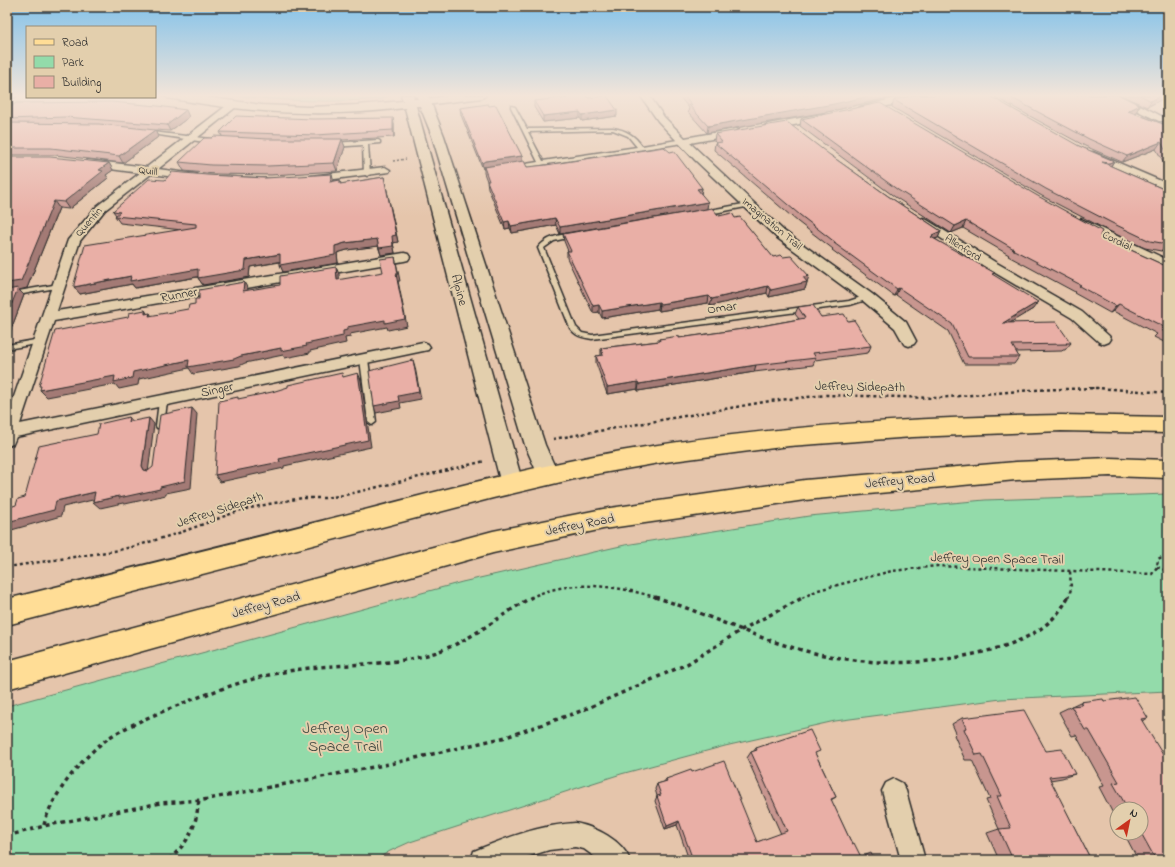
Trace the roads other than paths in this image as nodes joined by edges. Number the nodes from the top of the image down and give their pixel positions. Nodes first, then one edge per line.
1 (171, 135) edge
2 (193, 135) edge
3 (425, 135) edge
4 (438, 135) edge
5 (527, 135) edge
6 (631, 135) edge
7 (677, 135) edge
8 (715, 135) edge
9 (190, 138) junction
10 (683, 141) junction
11 (217, 142) edge
12 (378, 142) edge
13 (365, 143) junction
14 (331, 145) edge
15 (641, 148) junction
16 (1087, 152) edge
17 (77, 162) edge
18 (541, 163) junction
19 (510, 167) edge
20 (385, 170) dead end
21 (149, 171) junction
22 (367, 174) junction
23 (200, 177) edge
24 (303, 179) edge
25 (1168, 188) edge
26 (748, 205) junction
27 (695, 214) edge
28 (914, 216) edge
29 (1070, 216) edge
30 (581, 234) edge
31 (404, 257) dead end
32 (1168, 265) edge
33 (59, 286) junction
34 (7, 295) edge
35 (867, 297) junction
36 (48, 317) junction
37 (1104, 339) dead end
38 (40, 341) junction
39 (909, 341) dead end
40 (7, 347) edge
41 (424, 347) dead end
42 (364, 359) junction
43 (163, 401) junction
44 (372, 422) dead end
45 (1168, 425) edge
46 (8, 436) edge
47 (158, 437) edge
48 (1168, 469) edge
49 (548, 476) junction
50 (512, 484) junction
51 (7, 612) edge
52 (7, 675) edge
53 (894, 792) dead end
54 (483, 860) edge
55 (618, 860) edge
56 (913, 860) edge

1 - 9 lane
2 - 9 street, Quentin
3 - 50 street, Alpine
4 - 49 street, Alpine
5 - 18 lane
6 - 15 lane
7 - 10 street, Imagination Trail
8 - 10 street
9 - 11 lane
9 - 21 street, Quentin
10 - 15 lane
10 - 26 street, Imagination Trail
12 - 13 lane
13 - 14 lane
13 - 22 lane
15 - 18 lane
16 - 25 street
17 - 21 street, Quill
18 - 19 lane
20 - 22 street
21 - 23 street, Quill
21 - 33 street, Quentin
22 - 24 street
26 - 27 lane
26 - 35 street, Imagination Trail
28 - 37 street, Allenford
29 - 32 street, Cordial
30 - 35 lane, Omar
31 - 36 street, Runner
33 - 34 lane
33 - 36 street, Quentin
35 - 39 street, Imagination Trail
36 - 38 street, Quentin
38 - 40 lane
38 - 46 street, Quentin
41 - 42 street, Singer
42 - 43 street, Singer
42 - 44 lane
43 - 46 street, Singer
43 - 47 lane
45 - 49 main road
48 - 52 main road, Jeffrey Road
49 - 50 main road
50 - 51 main road
53 - 56 street
54 - 55 street

